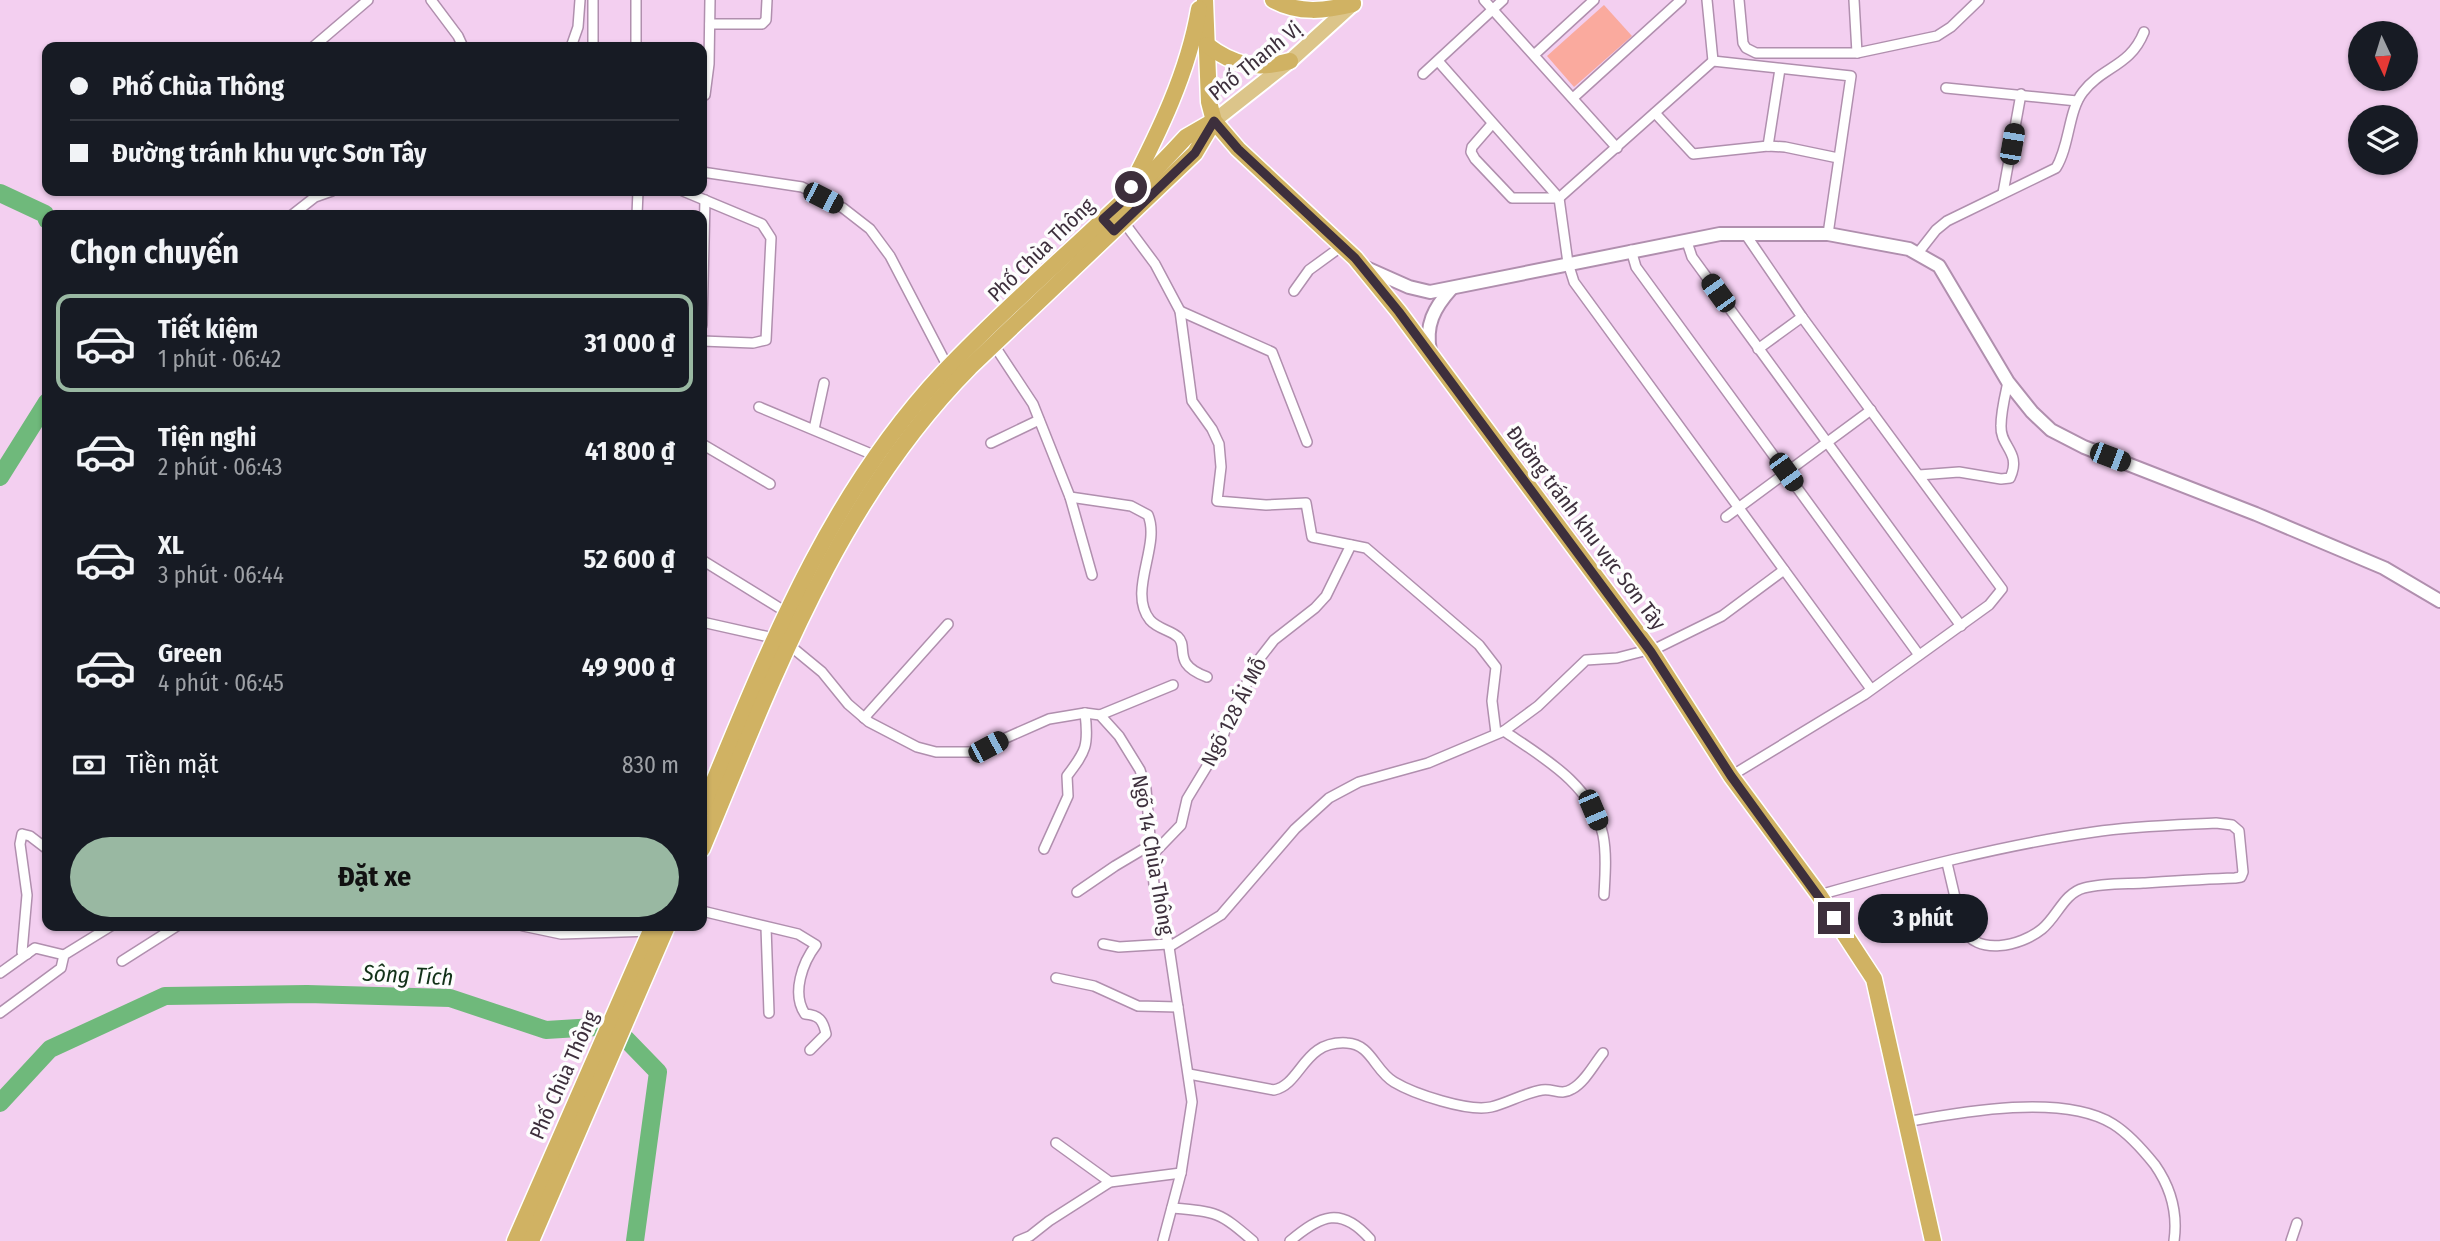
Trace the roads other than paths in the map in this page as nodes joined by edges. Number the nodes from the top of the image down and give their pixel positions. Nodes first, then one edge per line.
1 (368, 0) edge
2 (431, 0) edge
3 (580, 0) edge
4 (593, 0) edge
5 (636, 0) edge
6 (710, 0) edge
7 (767, 0) edge
8 (1203, 0) edge
9 (1273, 0) edge
10 (1484, 0) edge
11 (1503, 0) edge
12 (1594, 0) edge
13 (1681, 0) edge
14 (1707, 0) edge
15 (1739, 0) edge
16 (1854, 0) edge
17 (1979, 0) edge
18 (1355, 1) edge
19 (1493, 10) junction
20 (710, 24) junction
21 (2144, 33) dead end
22 (319, 42) edge
23 (461, 42) edge
24 (573, 42) edge
25 (593, 42) edge
26 (636, 42) edge
27 (1207, 45) junction
28 (1857, 53) junction
29 (1534, 55) junction
30 (1290, 61) junction
31 (1438, 61) junction
32 (1713, 61) junction
33 (1780, 69) junction
34 (1423, 74) dead end
35 (707, 79) edge
36 (1945, 88) dead end
37 (2021, 94) junction
38 (1573, 98) junction
39 (2077, 101) junction
40 (1655, 113) junction
41 (1214, 121) junction
42 (1492, 124) junction
43 (1768, 146) junction
44 (1617, 148) junction
45 (1838, 158) junction
46 (707, 173) edge
47 (2003, 193) junction
48 (318, 196) edge
49 (695, 196) edge
50 (1559, 198) junction
51 (705, 200) junction
52 (1124, 200) junction
53 (298, 210) edge
54 (705, 210) edge
55 (1113, 224) junction
56 (1828, 233) junction
57 (1746, 236) junction
58 (1687, 242) junction
59 (1342, 246) junction
60 (1631, 250) junction
61 (1918, 253) junction
62 (1568, 263) junction
63 (1362, 267) junction
64 (1451, 288) junction
65 (1294, 291) dead end
66 (1180, 310) junction
67 (1802, 317) junction
68 (707, 341) edge
69 (994, 345) junction
70 (1758, 349) junction
71 (1430, 354) junction
72 (952, 375) junction
73 (2008, 382) junction
74 (824, 383) dead end
75 (759, 407) dead end
76 (1871, 410) junction
77 (1039, 420) junction
78 (814, 429) junction
79 (1307, 442) dead end
80 (1827, 442) junction
81 (991, 443) dead end
82 (707, 447) edge
83 (876, 456) junction
84 (1786, 472) junction
85 (1919, 475) junction
86 (770, 484) dead end
87 (1070, 498) junction
88 (1739, 507) junction
89 (847, 512) junction
90 (1726, 517) dead end
91 (1351, 545) junction
92 (707, 563) edge
93 (1784, 570) junction
94 (1092, 575) dead end
95 (2440, 601) edge
96 (786, 612) junction
97 (707, 623) edge
98 (948, 624) dead end
99 (1961, 626) junction
100 (781, 641) junction
101 (1651, 652) junction
102 (1919, 655) junction
103 (1207, 677) dead end
104 (1173, 685) dead end
105 (1871, 689) junction
106 (1085, 713) junction
107 (1100, 715) junction
108 (864, 718) junction
109 (1500, 732) junction
110 (1731, 776) junction
111 (707, 799) edge
112 (707, 836) edge
113 (42, 845) edge
114 (1044, 849) dead end
115 (1152, 849) junction
116 (1947, 863) junction
117 (1077, 892) dead end
118 (1604, 895) dead end
119 (1819, 895) junction
120 (707, 912) edge
121 (766, 927) junction
122 (103, 931) edge
123 (169, 931) edge
124 (658, 931) edge
125 (1103, 944) dead end
126 (1168, 946) junction
127 (27, 954) junction
128 (64, 955) junction
129 (122, 961) dead end
130 (0, 973) edge
131 (1056, 978) dead end
132 (1178, 1007) junction
133 (0, 1013) edge
134 (769, 1013) dead end
135 (810, 1051) dead end
136 (1603, 1053) dead end
137 (1189, 1074) junction
138 (1906, 1122) junction
139 (568, 1137) junction
140 (1056, 1143) dead end
141 (1181, 1172) junction
142 (1110, 1182) junction
143 (1172, 1209) junction
144 (2297, 1223) dead end
145 (1370, 1240) edge
146 (515, 1241) edge
147 (531, 1241) edge
148 (1018, 1241) edge
149 (1163, 1241) edge
150 (1253, 1241) edge
151 (1290, 1241) edge
152 (1933, 1241) edge
153 (2174, 1241) edge
154 (2291, 1241) edge

1 - 22 street
2 - 23 street
3 - 24 street
4 - 25 street
5 - 26 street
6 - 20 street
7 - 20 street
8 - 27 highway
8 - 52 highway
9 - 18 highway
10 - 19 street
11 - 19 street
12 - 29 street
13 - 38 street
14 - 32 street
15 - 28 street
16 - 28 street
17 - 28 street
18 - 30 main road, Phố Thanh Vị
19 - 29 street
19 - 31 street
20 - 35 street
21 - 39 street
27 - 30 highway
27 - 41 highway
29 - 38 street
30 - 41 main road, Phố Thanh Vị
31 - 34 street
31 - 42 street
32 - 33 street
32 - 40 street
33 - 43 street
33 - 45 street
36 - 37 street
37 - 39 street
37 - 47 street
38 - 44 street
39 - 47 street
40 - 43 street
40 - 44 street
41 - 52 highway, Phố Chùa Thông
41 - 55 highway, Phố Chùa Thông
41 - 59 highway, Đường tránh khu vực Sơn Tây
42 - 50 street
42 - 50 street
43 - 45 street
44 - 50 street
45 - 56 street
46 - 72 street
47 - 61 street
48 - 53 street
49 - 51 street
50 - 62 street
51 - 54 street
51 - 68 street
52 - 55 highway, Phố Chùa Thông
55 - 66 street
55 - 69 highway, Phố Chùa Thông
55 - 72 highway, Phố Chùa Thông
56 - 57 street
56 - 61 street
57 - 58 street
57 - 67 street
58 - 60 street
58 - 70 street
59 - 63 highway, Đường tránh khu vực Sơn Tây
59 - 65 street
60 - 62 street
60 - 84 street
61 - 73 street
62 - 64 street
62 - 88 street
63 - 64 street
63 - 71 highway, Đường tránh khu vực Sơn Tây
64 - 71 street
66 - 79 street
66 - 91 street
67 - 70 street
67 - 76 street
69 - 72 highway, Phố Chùa Thông
69 - 77 street
70 - 80 street
71 - 101 highway, Đường tránh khu vực Sơn Tây
72 - 83 highway, Phố Chùa Thông
72 - 89 highway, Phố Chùa Thông
73 - 85 street
73 - 95 street
74 - 78 street
75 - 78 street
76 - 80 street
76 - 85 street
77 - 81 street
77 - 87 street
78 - 83 street
80 - 84 street
80 - 99 street
82 - 86 street
83 - 89 highway, Phố Chùa Thông
84 - 88 street
84 - 102 street
85 - 99 street
87 - 94 street
87 - 103 street
88 - 90 street
88 - 93 street
89 - 96 highway, Phố Chùa Thông
89 - 100 highway, Phố Chùa Thông
91 - 109 street
91 - 115 street, Ngõ 128 Ái Mỗ
92 - 96 street
93 - 101 street
93 - 105 street
96 - 100 highway, Phố Chùa Thông
97 - 100 street
98 - 108 street
99 - 102 street
100 - 108 street
100 - 111 highway, Phố Chùa Thông
100 - 112 highway, Phố Chùa Thông
101 - 109 street
101 - 110 highway, Đường tránh khu vực Sơn Tây
102 - 105 street
104 - 107 street
105 - 110 street
106 - 107 street
106 - 108 street
106 - 114 street
107 - 115 street, Ngõ 14 Chùa Thông
109 - 118 street
109 - 126 street
110 - 119 highway, Đường tránh khu vực Sơn Tây
113 - 127 street
115 - 117 street, Ngõ 128 Ái Mỗ
115 - 126 street, Ngõ 14 Chùa Thông
116 - 116 street
116 - 119 street
119 - 138 highway, Đường tránh khu vực Sơn Tây
120 - 121 street
121 - 134 street
121 - 135 street
122 - 128 street
123 - 129 street
124 - 139 highway, Phố Chùa Thông
125 - 126 street
126 - 132 street, Ngõ 14 Chùa Thông
127 - 128 street
127 - 130 street
128 - 133 street
131 - 132 street
132 - 137 street, Ngõ 14 Chùa Thông
136 - 137 street
137 - 141 street, Ngõ 14 Chùa Thông
138 - 152 highway, Đường tránh khu vực Sơn Tây
138 - 153 street
139 - 146 highway, Phố Chùa Thông
139 - 147 highway, Phố Chùa Thông
140 - 142 street
141 - 142 street
141 - 143 street, Ngõ 14 Chùa Thông
142 - 148 street
143 - 149 street, Ngõ 14 Chùa Thông
143 - 150 street
144 - 154 street
145 - 151 street

